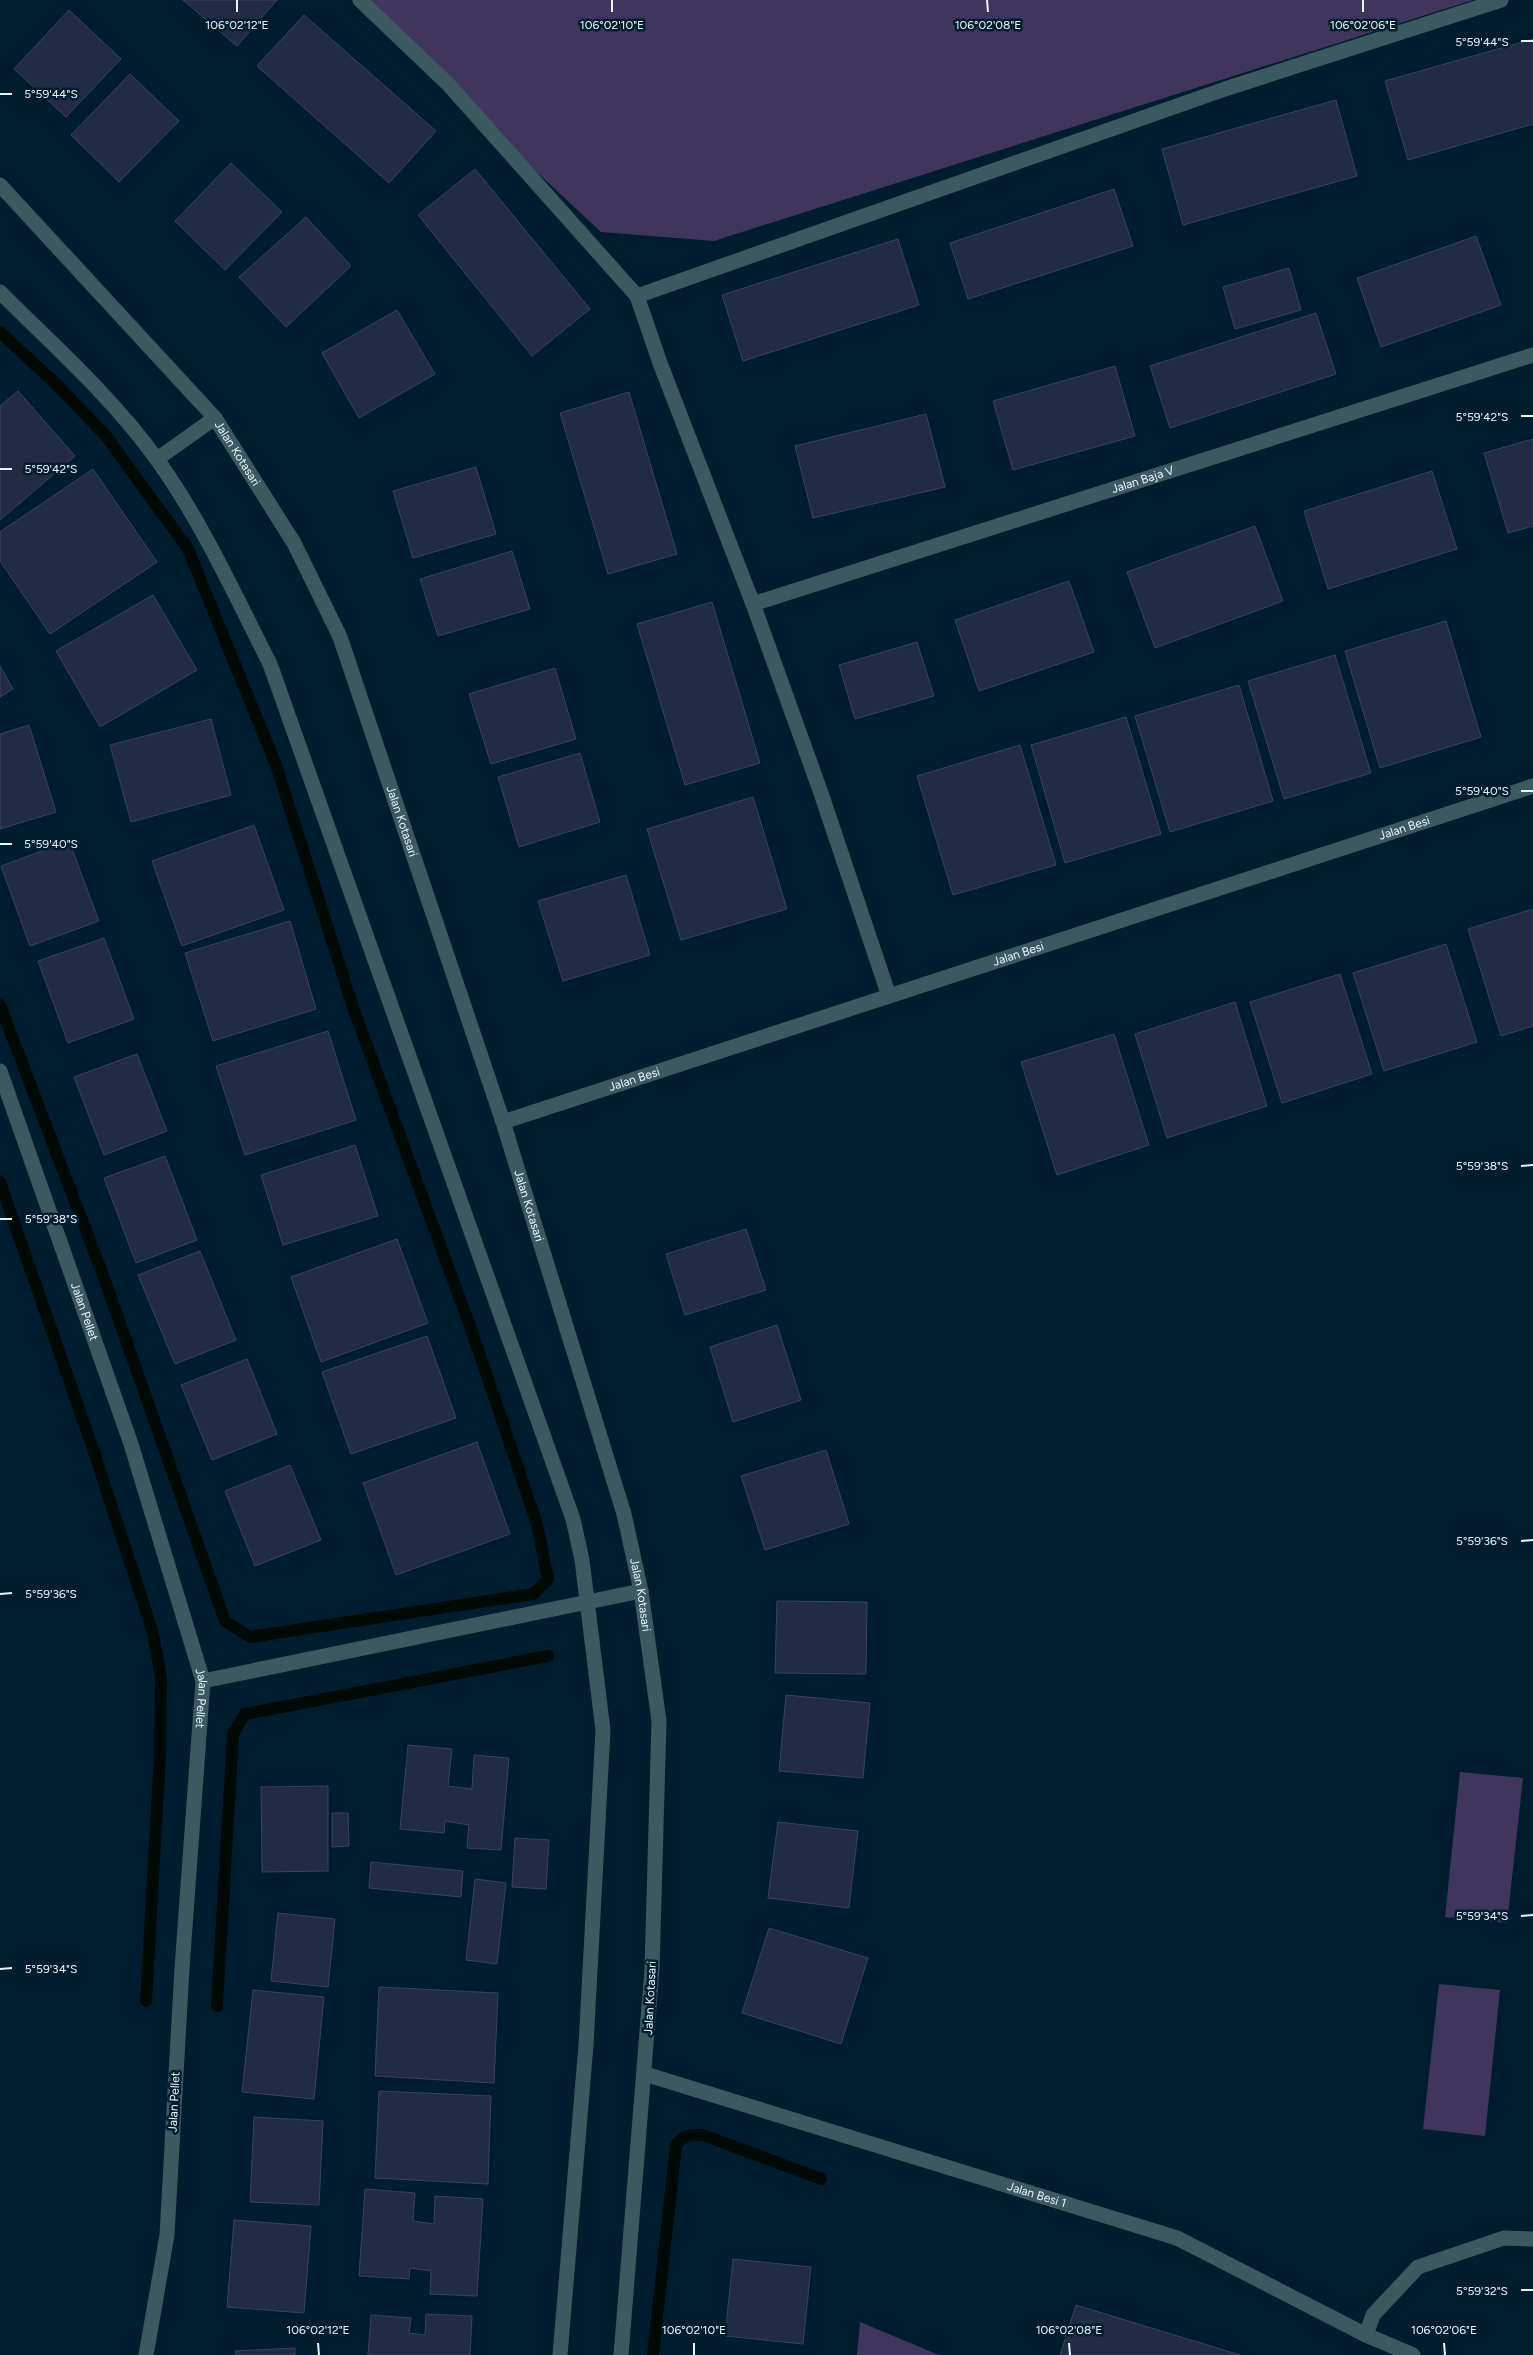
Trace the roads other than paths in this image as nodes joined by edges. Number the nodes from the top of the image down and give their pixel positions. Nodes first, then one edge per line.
1 (360, 0) edge
2 (1502, 0) edge
3 (0, 185) edge
4 (0, 292) edge
5 (637, 296) junction
6 (1533, 355) edge
7 (215, 418) junction
8 (157, 459) junction
9 (753, 604) junction
10 (1533, 786) edge
11 (889, 996) junction
12 (0, 1071) edge
13 (503, 1122) junction
14 (641, 1591) junction
15 (586, 1602) junction
16 (203, 1681) junction
17 (645, 2074) junction
18 (1533, 2239) edge
19 (1366, 2335) junction
20 (146, 2355) edge
21 (560, 2355) edge
22 (621, 2355) edge
23 (1413, 2355) edge

1 - 5 street
2 - 5 street
3 - 7 street, Jalan Kotasari
4 - 8 street
5 - 9 street
6 - 9 street, Jalan Baja V
7 - 8 street
7 - 13 street, Jalan Kotasari
8 - 15 street
9 - 11 street
10 - 11 street, Jalan Besi
11 - 13 street, Jalan Besi
12 - 16 street, Jalan Pellet
13 - 14 street, Jalan Kotasari
14 - 15 street
14 - 17 street, Jalan Kotasari
15 - 16 street
15 - 21 street
16 - 20 street, Jalan Pellet
17 - 19 street, Jalan Besi 1
17 - 22 street, Jalan Kotasari
18 - 19 street
19 - 23 street, Jalan Besi 1

